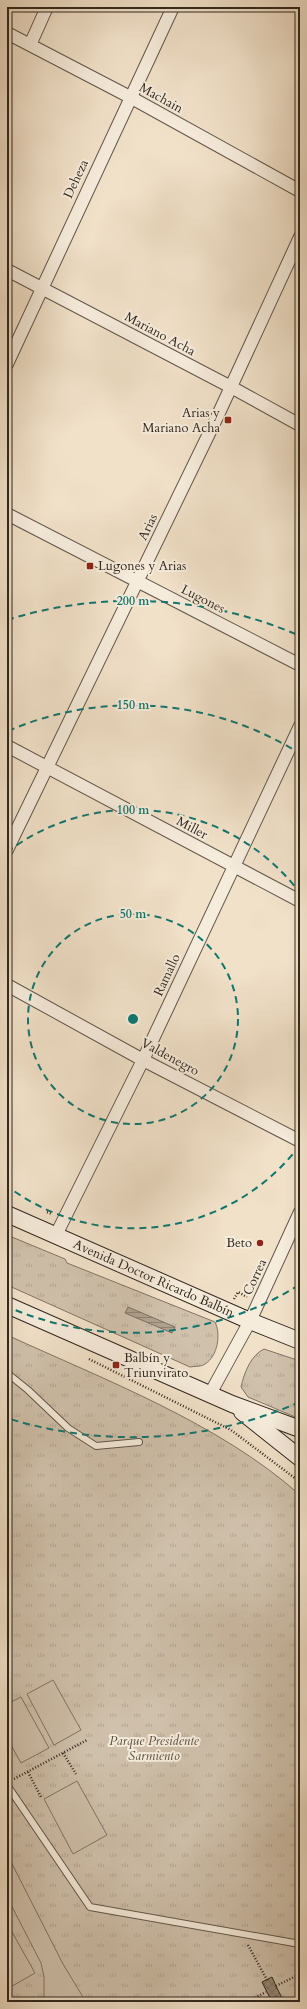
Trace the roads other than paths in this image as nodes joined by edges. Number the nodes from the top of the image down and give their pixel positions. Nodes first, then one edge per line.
1 (47, 7) edge
2 (173, 7) edge
3 (7, 33) edge
4 (30, 45) junction
5 (130, 97) junction
6 (300, 191) edge
7 (300, 237) edge
8 (7, 270) edge
9 (42, 289) junction
10 (7, 364) edge
11 (231, 387) junction
12 (300, 424) edge
13 (7, 514) edge
14 (138, 581) junction
15 (300, 665) edge
16 (300, 726) edge
17 (7, 746) edge
18 (46, 767) junction
19 (7, 850) edge
20 (233, 866) junction
21 (300, 901) edge
22 (7, 985) edge
23 (143, 1060) junction
24 (300, 1141) edge
25 (300, 1212) edge
26 (7, 1214) edge
27 (56, 1235) junction
28 (7, 1305) edge
29 (250, 1321) junction
30 (300, 1341) edge
31 (7, 1372) edge
32 (210, 1394) junction
33 (232, 1404) junction
34 (300, 1429) edge
35 (139, 1442) dead end
36 (300, 1458) edge
37 (7, 1784) edge
38 (300, 1944) edge

1 - 4 street
2 - 5 street, Deheza
3 - 4 street, Machain
4 - 5 street, Machain
5 - 6 street, Machain
5 - 9 street, Deheza
7 - 11 street, Arias
8 - 9 street, Mariano Acha
9 - 10 street, Deheza
9 - 11 street, Mariano Acha
11 - 12 street, Mariano Acha
11 - 14 street, Arias
13 - 14 street, Lugones
14 - 15 street, Lugones
14 - 18 street, Arias
16 - 20 street, Ramallo
17 - 18 street, Miller
18 - 19 street, Arias
18 - 20 street, Miller
20 - 21 street, Miller
20 - 23 street, Ramallo
22 - 23 street, Valdenegro
23 - 24 street, Valdenegro
23 - 27 street, Ramallo
25 - 29 street, Correa
26 - 27 main road, Avenida Doctor Ricardo Balbín
27 - 29 main road, Avenida Doctor Ricardo Balbín
28 - 32 main road
29 - 30 main road, Avenida Doctor Ricardo Balbín
29 - 32 street, Correa
31 - 35 lane
32 - 33 main road
33 - 34 main road
33 - 36 main road
37 - 38 lane

